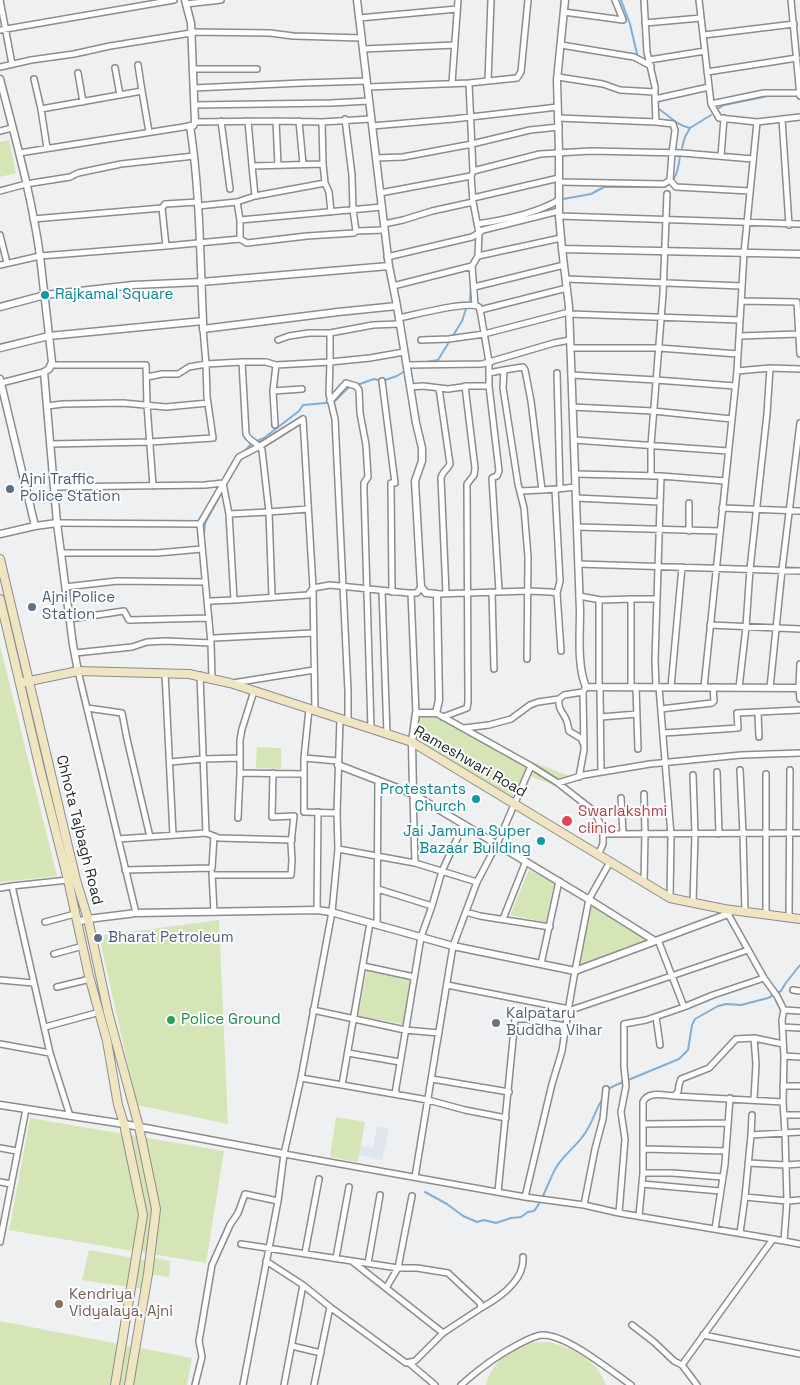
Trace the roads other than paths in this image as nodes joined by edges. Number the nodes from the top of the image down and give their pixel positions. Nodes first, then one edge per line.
1 (0, 0) edge
2 (174, 0) edge
3 (221, 0) edge
4 (357, 0) edge
5 (458, 0) edge
6 (490, 0) edge
7 (528, 0) edge
8 (565, 0) edge
9 (615, 0) edge
10 (644, 0) edge
11 (699, 0) edge
12 (791, 0) edge
13 (186, 2) edge
14 (457, 9) junction
15 (564, 12) junction
16 (359, 18) junction
17 (701, 18) junction
18 (800, 19) edge
19 (794, 22) junction
20 (645, 23) junction
21 (3, 29) edge
22 (191, 33) junction
23 (704, 35) junction
24 (362, 38) junction
25 (455, 45) junction
26 (561, 45) junction
27 (363, 49) junction
28 (705, 51) junction
29 (798, 55) edge
30 (650, 63) junction
31 (12, 64) junction
32 (138, 65) dead end
33 (0, 67) edge
34 (115, 68) dead end
35 (193, 69) junction
36 (257, 69) dead end
37 (707, 72) junction
38 (78, 74) dead end
39 (558, 78) junction
40 (0, 79) edge
41 (34, 79) dead end
42 (488, 81) junction
43 (452, 83) junction
44 (469, 83) junction
45 (367, 84) junction
46 (709, 87) junction
47 (194, 88) junction
48 (142, 91) junction
49 (800, 94) edge
50 (120, 95) junction
51 (655, 96) junction
52 (369, 100) junction
53 (83, 102) junction
54 (712, 104) junction
55 (194, 105) junction
56 (558, 107) junction
57 (41, 109) junction
58 (470, 117) junction
59 (800, 117) edge
60 (558, 118) junction
61 (724, 118) junction
62 (782, 119) junction
63 (345, 120) junction
64 (248, 121) junction
65 (276, 121) junction
66 (299, 121) junction
67 (221, 122) junction
68 (322, 122) junction
69 (372, 122) junction
70 (656, 122) junction
71 (757, 122) junction
72 (192, 124) junction
73 (559, 127) junction
74 (12, 128) junction
75 (0, 130) edge
76 (150, 132) junction
77 (472, 144) junction
78 (48, 148) junction
79 (559, 152) junction
80 (672, 152) junction
81 (19, 153) junction
82 (194, 156) junction
83 (721, 156) junction
84 (376, 158) junction
85 (753, 159) junction
86 (303, 164) junction
87 (323, 164) junction
88 (278, 165) junction
89 (252, 166) junction
90 (472, 174) junction
91 (559, 180) junction
92 (670, 180) junction
93 (325, 183) junction
94 (26, 184) junction
95 (230, 189) dead end
96 (0, 190) edge
97 (750, 191) junction
98 (380, 193) junction
99 (667, 194) dead end
100 (255, 196) junction
101 (473, 200) junction
102 (559, 200) junction
103 (237, 202) junction
104 (198, 204) junction
105 (382, 207) junction
106 (162, 208) junction
107 (353, 210) junction
108 (331, 212) junction
109 (559, 214) junction
110 (33, 219) junction
111 (240, 220) junction
112 (667, 220) junction
113 (747, 222) junction
114 (800, 224) edge
115 (789, 225) junction
116 (384, 227) junction
117 (478, 229) junction
118 (356, 231) junction
119 (0, 235) edge
120 (561, 238) junction
121 (240, 239) junction
122 (200, 242) junction
123 (166, 246) junction
124 (562, 249) junction
125 (665, 252) junction
126 (744, 253) junction
127 (800, 254) edge
128 (40, 256) junction
129 (388, 256) junction
130 (478, 256) junction
131 (6, 264) junction
132 (0, 265) edge
133 (564, 265) junction
134 (389, 266) junction
135 (472, 266) junction
136 (566, 279) junction
137 (201, 282) junction
138 (664, 283) junction
139 (393, 286) junction
140 (742, 286) junction
141 (474, 287) junction
142 (567, 288) junction
143 (45, 295) junction
144 (742, 301) junction
145 (799, 302) edge
146 (475, 304) junction
147 (397, 306) junction
148 (0, 307) edge
149 (480, 310) junction
150 (569, 313) junction
151 (661, 317) junction
152 (740, 320) junction
153 (203, 321) junction
154 (399, 321) junction
155 (203, 329) junction
156 (330, 333) junction
157 (484, 334) junction
158 (799, 334) edge
159 (49, 336) junction
160 (739, 336) junction
161 (278, 340) dead end
162 (420, 340) dead end
163 (570, 340) junction
164 (0, 348) edge
165 (570, 348) junction
166 (659, 348) junction
167 (404, 352) junction
168 (738, 354) junction
169 (800, 354) edge
170 (242, 362) junction
171 (330, 362) junction
172 (489, 362) junction
173 (206, 364) junction
174 (51, 365) junction
175 (276, 366) junction
176 (408, 367) junction
177 (770, 368) junction
178 (800, 368) edge
179 (504, 370) junction
180 (737, 371) junction
181 (44, 372) junction
182 (489, 373) junction
183 (557, 373) dead end
184 (571, 375) junction
185 (147, 377) junction
186 (656, 380) junction
187 (0, 381) edge
188 (382, 381) dead end
189 (465, 386) junction
190 (489, 386) junction
191 (735, 386) junction
192 (410, 387) junction
193 (440, 388) junction
194 (302, 389) dead end
195 (274, 391) junction
196 (330, 401) junction
197 (208, 403) junction
198 (146, 405) junction
199 (47, 406) junction
200 (572, 407) junction
201 (653, 411) junction
202 (732, 418) junction
203 (800, 423) edge
204 (275, 425) dead end
205 (574, 440) junction
206 (150, 442) junction
207 (50, 444) junction
208 (651, 445) junction
209 (260, 446) junction
210 (728, 451) junction
211 (575, 474) junction
212 (651, 476) junction
213 (661, 476) junction
214 (725, 481) junction
215 (223, 483) junction
216 (153, 486) junction
217 (54, 487) junction
218 (575, 487) junction
219 (557, 489) junction
220 (542, 490) junction
221 (520, 491) junction
222 (576, 498) junction
223 (660, 502) junction
224 (689, 503) dead end
225 (722, 508) junction
226 (308, 509) junction
227 (757, 509) junction
228 (789, 510) junction
229 (800, 511) edge
230 (269, 512) junction
231 (229, 514) junction
232 (57, 523) junction
233 (200, 524) junction
234 (35, 526) junction
235 (577, 526) junction
236 (659, 530) junction
237 (689, 531) junction
238 (720, 532) junction
239 (0, 534) edge
240 (202, 549) junction
241 (61, 553) junction
242 (0, 559) edge
243 (578, 564) junction
244 (658, 566) junction
245 (682, 567) junction
246 (716, 568) junction
247 (750, 569) junction
248 (782, 570) junction
249 (800, 571) edge
250 (205, 582) junction
251 (343, 587) junction
252 (421, 587) junction
253 (66, 588) junction
254 (313, 588) junction
255 (367, 590) junction
256 (382, 591) junction
257 (528, 591) junction
258 (392, 592) junction
259 (468, 592) junction
260 (492, 592) junction
261 (499, 592) junction
262 (411, 593) junction
263 (446, 593) junction
264 (557, 593) junction
265 (437, 594) junction
266 (579, 596) junction
267 (272, 597) junction
268 (631, 599) junction
269 (657, 599) junction
270 (0, 600) edge
271 (234, 600) junction
272 (598, 600) junction
273 (211, 601) dead end
274 (209, 618) junction
275 (70, 619) junction
276 (710, 625) junction
277 (746, 627) junction
278 (776, 628) junction
279 (800, 629) edge
280 (313, 633) junction
281 (213, 641) junction
282 (561, 651) dead end
283 (75, 653) junction
284 (527, 659) dead end
285 (800, 664) edge
286 (494, 669) dead end
287 (314, 670) junction
288 (78, 671) junction
289 (165, 673) junction
290 (200, 675) junction
291 (212, 679) junction
292 (29, 680) junction
293 (20, 683) junction
294 (230, 683) junction
295 (600, 687) junction
296 (633, 687) junction
297 (658, 687) junction
298 (671, 687) junction
299 (704, 687) junction
300 (713, 687) junction
301 (738, 688) junction
302 (770, 688) junction
303 (799, 688) edge
304 (585, 689) junction
305 (254, 691) junction
306 (560, 700) junction
307 (800, 700) edge
308 (87, 708) junction
309 (661, 708) junction
310 (312, 710) junction
311 (800, 710) edge
312 (416, 712) junction
313 (436, 713) junction
314 (758, 713) junction
315 (637, 714) junction
316 (443, 717) junction
317 (601, 717) junction
318 (344, 720) junction
319 (371, 728) junction
320 (464, 728) junction
321 (664, 733) junction
322 (387, 734) junction
323 (759, 737) dead end
324 (412, 742) junction
325 (584, 746) junction
326 (638, 749) dead end
327 (800, 753) edge
328 (240, 758) junction
329 (304, 758) junction
330 (203, 759) junction
331 (170, 762) junction
332 (666, 762) junction
333 (338, 763) junction
334 (530, 766) junction
335 (740, 770) dead end
336 (790, 770) dead end
337 (601, 772) junction
338 (717, 772) dead end
339 (240, 773) junction
340 (273, 773) junction
341 (304, 774) junction
342 (766, 774) dead end
343 (693, 775) dead end
344 (579, 777) junction
345 (378, 780) junction
346 (558, 783) junction
347 (414, 794) junction
348 (644, 794) dead end
349 (621, 798) dead end
350 (514, 803) junction
351 (318, 812) junction
352 (337, 813) junction
353 (238, 818) dead end
354 (464, 824) junction
355 (206, 833) junction
356 (623, 833) junction
357 (645, 833) junction
358 (671, 833) junction
359 (790, 833) junction
360 (800, 833) edge
361 (603, 834) junction
362 (695, 834) junction
363 (719, 834) junction
364 (743, 834) junction
365 (766, 834) junction
366 (173, 835) junction
367 (214, 836) junction
368 (150, 837) junction
369 (118, 839) junction
370 (292, 840) junction
371 (497, 844) junction
372 (338, 849) junction
373 (598, 855) junction
374 (378, 856) junction
375 (526, 861) junction
376 (610, 862) junction
377 (415, 863) junction
378 (212, 868) junction
379 (125, 870) junction
380 (442, 871) junction
381 (212, 875) junction
382 (68, 880) junction
383 (559, 881) junction
384 (477, 882) junction
385 (644, 882) junction
386 (12, 886) junction
387 (0, 888) edge
388 (378, 889) junction
389 (670, 898) junction
390 (589, 900) junction
391 (693, 903) junction
392 (432, 906) junction
393 (317, 910) junction
394 (214, 912) junction
395 (332, 912) junction
396 (466, 912) junction
397 (730, 912) junction
398 (744, 912) junction
399 (136, 913) junction
400 (75, 914) junction
401 (766, 915) junction
402 (789, 917) junction
403 (800, 918) edge
404 (88, 919) junction
405 (503, 919) junction
406 (44, 922) dead end
407 (77, 922) junction
408 (374, 924) junction
409 (550, 927) junction
410 (420, 937) junction
411 (656, 941) junction
412 (83, 946) junction
413 (454, 946) junction
414 (748, 950) junction
415 (54, 954) dead end
416 (541, 964) junction
417 (362, 966) junction
418 (575, 971) junction
419 (672, 976) junction
420 (414, 977) junction
421 (764, 978) junction
422 (90, 979) junction
423 (0, 980) edge
424 (33, 982) junction
425 (447, 985) junction
426 (57, 987) dead end
427 (793, 990) dead end
428 (800, 991) edge
429 (684, 1007) junction
430 (313, 1010) junction
431 (568, 1010) junction
432 (784, 1010) junction
433 (800, 1010) edge
434 (100, 1012) junction
435 (656, 1017) junction
436 (354, 1020) junction
437 (566, 1026) junction
438 (45, 1027) junction
439 (783, 1027) junction
440 (800, 1028) edge
441 (405, 1030) junction
442 (439, 1033) junction
443 (754, 1038) junction
444 (0, 1044) edge
445 (783, 1044) junction
446 (660, 1045) dead end
447 (50, 1053) junction
448 (348, 1053) junction
449 (784, 1056) junction
450 (800, 1056) edge
451 (400, 1062) junction
452 (301, 1078) junction
453 (432, 1080) junction
454 (342, 1085) junction
455 (783, 1086) junction
456 (800, 1086) edge
457 (508, 1092) junction
458 (395, 1094) junction
459 (605, 1094) dead end
460 (674, 1096) junction
461 (730, 1098) junction
462 (754, 1099) junction
463 (428, 1100) junction
464 (783, 1102) junction
465 (0, 1105) edge
466 (26, 1109) junction
467 (752, 1115) dead end
468 (784, 1115) junction
469 (800, 1115) edge
470 (70, 1116) junction
471 (506, 1118) junction
472 (728, 1123) junction
473 (124, 1124) junction
474 (643, 1124) junction
475 (139, 1127) junction
476 (800, 1132) edge
477 (785, 1133) junction
478 (751, 1135) junction
479 (0, 1148) edge
480 (643, 1149) junction
481 (726, 1151) junction
482 (18, 1152) junction
483 (284, 1154) junction
484 (748, 1163) junction
485 (800, 1164) edge
486 (786, 1165) junction
487 (643, 1173) junction
488 (416, 1177) junction
489 (722, 1177) junction
490 (320, 1179) dead end
491 (0, 1182) edge
492 (11, 1184) junction
493 (642, 1184) junction
494 (349, 1187) dead end
495 (720, 1191) junction
496 (498, 1192) junction
497 (380, 1195) dead end
498 (412, 1196) dead end
499 (525, 1197) junction
500 (745, 1197) junction
501 (800, 1200) edge
502 (278, 1201) junction
503 (787, 1201) junction
504 (584, 1205) junction
505 (619, 1213) junction
506 (639, 1216) junction
507 (2, 1224) edge
508 (715, 1229) junction
509 (740, 1233) junction
510 (773, 1239) junction
511 (784, 1241) junction
512 (0, 1242) edge
513 (241, 1244) dead end
514 (800, 1244) edge
515 (269, 1248) junction
516 (305, 1253) junction
517 (523, 1257) dead end
518 (336, 1258) junction
519 (352, 1260) junction
520 (266, 1261) junction
521 (369, 1263) junction
522 (398, 1268) junction
523 (365, 1271) junction
524 (303, 1285) junction
525 (386, 1288) junction
526 (330, 1306) junction
527 (481, 1308) junction
528 (632, 1325) dead end
529 (443, 1333) junction
530 (703, 1335) junction
531 (292, 1346) junction
532 (321, 1353) junction
533 (800, 1354) edge
534 (409, 1363) junction
535 (682, 1365) junction
536 (115, 1385) edge
537 (129, 1385) edge
538 (195, 1385) edge
539 (243, 1385) edge
540 (284, 1385) edge
541 (314, 1385) edge
542 (435, 1385) edge
543 (461, 1385) edge
544 (631, 1385) edge
545 (696, 1385) edge

1 - 21 street
2 - 21 street
3 - 13 street
4 - 16 street
5 - 14 street
6 - 42 street
7 - 42 street
8 - 15 street
9 - 15 street
10 - 20 street
11 - 17 street
12 - 19 street
13 - 22 street
14 - 16 street
14 - 25 street
15 - 26 street
16 - 24 street
17 - 20 street
17 - 23 street
18 - 19 street
19 - 23 street
19 - 29 street
20 - 30 street
21 - 31 street
22 - 24 street
22 - 31 street
22 - 35 street
23 - 28 street
24 - 27 street
25 - 27 street
25 - 43 street
26 - 30 street
26 - 39 street
27 - 45 street
28 - 30 street
28 - 37 street
29 - 37 street
29 - 49 street
30 - 51 street
31 - 33 street
32 - 48 street
34 - 50 street
35 - 36 street
35 - 47 street
37 - 46 street
38 - 53 street
39 - 51 street
39 - 56 street
40 - 74 street
41 - 57 street
42 - 44 street
43 - 44 street
43 - 45 street
44 - 58 street
45 - 47 street
45 - 52 street
46 - 51 street
46 - 54 street
47 - 55 street
48 - 50 street
48 - 76 street
49 - 54 street
50 - 53 street
51 - 70 street
52 - 55 street
52 - 69 street
53 - 57 street
54 - 61 street
55 - 72 street
56 - 58 street
56 - 60 street
57 - 78 street
58 - 69 street
58 - 77 street
59 - 62 street
60 - 70 street
60 - 73 street
61 - 71 street
61 - 83 street
62 - 71 street
62 - 115 street
63 - 68 street
63 - 69 street
63 - 107 street
64 - 65 street
64 - 67 street
64 - 89 street
65 - 66 street
65 - 88 street
66 - 68 street
66 - 86 street
67 - 72 street
67 - 95 street
68 - 87 street
69 - 84 street
70 - 80 street
71 - 85 street
72 - 76 street
72 - 82 street
73 - 77 street
73 - 79 street
74 - 75 street
74 - 81 street
76 - 78 street
77 - 84 street
77 - 90 street
78 - 81 street
79 - 80 street
79 - 90 street
79 - 91 street
80 - 83 street
80 - 92 street
81 - 94 street
82 - 94 street
82 - 104 street
83 - 85 street
84 - 98 street
85 - 97 street
86 - 87 street
86 - 88 street
87 - 93 street
88 - 89 street
89 - 100 street
90 - 98 street
90 - 101 street
91 - 92 street
91 - 101 street
91 - 102 street
92 - 97 street
93 - 100 street
93 - 108 street
94 - 96 street
94 - 110 street
97 - 113 street
98 - 105 street
99 - 112 street
100 - 103 street
101 - 116 street
101 - 117 street
102 - 109 street
102 - 117 street
103 - 104 street
103 - 111 street
104 - 106 street
104 - 122 street
105 - 107 street
105 - 116 street
106 - 110 street
106 - 123 street
107 - 108 street
107 - 118 street
108 - 111 street
109 - 112 street
109 - 117 street
109 - 120 street
110 - 128 street
111 - 121 street
112 - 113 street
112 - 125 street
113 - 115 street
113 - 126 street
114 - 115 street
116 - 118 street
116 - 129 street
117 - 129 street
117 - 130 street
118 - 121 street
119 - 131 street
120 - 124 street
120 - 130 street
121 - 122 street
122 - 123 street
122 - 137 street
123 - 128 street
124 - 125 street
124 - 133 street
125 - 126 street
125 - 138 street
126 - 127 street
126 - 140 street
128 - 131 street
128 - 143 street
129 - 134 street
130 - 135 street
131 - 132 street
133 - 136 street
133 - 141 street
134 - 137 street
134 - 139 street
135 - 139 street
135 - 141 street
136 - 138 street
136 - 142 street
137 - 143 street
137 - 153 street
138 - 140 street
138 - 151 street
139 - 147 street
140 - 144 street
141 - 146 street
142 - 149 street
142 - 150 street
143 - 148 street
143 - 159 street
144 - 145 street
144 - 152 street
145 - 158 street
146 - 149 street
146 - 154 street
147 - 154 street
147 - 155 street
149 - 157 street
150 - 151 street
150 - 157 street
150 - 163 street
151 - 152 street
151 - 166 street
152 - 160 street
153 - 155 street
153 - 159 street
154 - 156 street
154 - 167 street
155 - 173 street
156 - 161 street
156 - 171 street
157 - 162 street
157 - 172 street
158 - 160 street
158 - 169 street
159 - 164 street
159 - 174 street
160 - 168 street
163 - 165 street
163 - 172 street
165 - 166 street
165 - 184 street
166 - 168 street
166 - 186 street
167 - 171 street
167 - 176 street
168 - 180 street
170 - 173 street
170 - 175 street
170 - 209 street
171 - 175 street
171 - 196 street
172 - 176 street
172 - 182 street
173 - 185 street
173 - 197 street
174 - 181 street
174 - 185 street
175 - 195 street
176 - 192 street
177 - 178 street
177 - 180 street
177 - 227 street
179 - 182 street
179 - 220 street
179 - 221 street
180 - 191 street
181 - 187 street
181 - 199 street
182 - 190 street
183 - 219 street
184 - 186 street
184 - 200 street
185 - 198 street
186 - 191 street
186 - 201 street
187 - 234 street
188 - 258 street
189 - 190 street
189 - 193 street
189 - 259 street
190 - 261 street
191 - 202 street
192 - 193 street
192 - 252 street
193 - 263 street
194 - 195 street
195 - 204 street
196 - 251 street
196 - 255 street
197 - 198 street
197 - 206 street
198 - 199 street
198 - 206 street
199 - 207 street
200 - 201 street
200 - 205 street
201 - 202 street
201 - 208 street
202 - 210 street
203 - 228 street
205 - 208 street
205 - 211 street
206 - 207 street
206 - 216 street
207 - 217 street
208 - 210 street
208 - 212 street
209 - 215 street
209 - 226 street
209 - 230 street
210 - 214 street
211 - 212 street
211 - 218 street
212 - 213 street
213 - 214 street
213 - 223 street
214 - 225 street
215 - 216 street
215 - 231 street
215 - 233 street
216 - 217 street
217 - 232 street
218 - 219 street
218 - 222 street
219 - 220 street
219 - 264 street
220 - 221 street
221 - 257 street
222 - 223 street
222 - 235 street
223 - 236 street
224 - 237 street
225 - 227 street
225 - 238 street
226 - 230 street
226 - 254 street
227 - 228 street
227 - 247 street
228 - 229 street
228 - 248 street
230 - 231 street
230 - 267 street
231 - 271 street
232 - 233 street
232 - 234 street
232 - 241 street
233 - 240 street
234 - 239 street
235 - 236 street
235 - 243 street
236 - 237 street
236 - 244 street
237 - 238 street
238 - 246 street
240 - 241 street
240 - 250 street
241 - 253 street
242 - 292 main road, Chhota Tajbagh Road
243 - 244 street
243 - 266 street
244 - 245 street
244 - 269 street
245 - 246 street
245 - 298 street
246 - 247 street
246 - 276 street
247 - 248 street
247 - 277 street
248 - 249 street
248 - 278 street
250 - 253 street
250 - 274 street
251 - 254 street
251 - 255 street
251 - 318 street
252 - 262 street
252 - 265 street
253 - 275 street
254 - 267 street
254 - 280 street
255 - 256 street
255 - 319 street
256 - 258 street
256 - 322 street
257 - 261 street
257 - 264 street
257 - 284 street
258 - 262 street
259 - 260 street
259 - 263 street
259 - 316 street
260 - 261 street
260 - 286 street
262 - 312 street
263 - 265 street
264 - 282 street
265 - 313 street
266 - 272 street
266 - 304 street
267 - 271 street
268 - 269 street
268 - 272 street
268 - 296 street
269 - 297 street
270 - 293 main road
271 - 273 street
272 - 295 street
274 - 275 street
274 - 281 street
275 - 283 street
276 - 277 street
276 - 299 street
277 - 278 street
277 - 301 street
278 - 279 street
278 - 302 street
280 - 281 street
280 - 287 street
281 - 283 street
281 - 291 street
283 - 288 street
285 - 303 street
287 - 294 street
287 - 310 street
288 - 289 main road, Rameshwari Road
288 - 292 main road, Rameshwari Road
288 - 308 street
289 - 290 main road, Rameshwari Road
289 - 331 street
290 - 291 main road, Rameshwari Road
290 - 330 street
291 - 294 main road, Rameshwari Road
292 - 293 main road, Rameshwari Road
292 - 404 main road, Chhota Tajbagh Road
293 - 382 main road
294 - 305 main road, Rameshwari Road
295 - 296 street
295 - 304 street
295 - 317 street
296 - 297 street
296 - 315 street
297 - 298 street
297 - 309 street
298 - 299 street
299 - 300 street
300 - 301 street
300 - 309 street
301 - 302 street
302 - 303 street
303 - 307 street
304 - 306 street
304 - 325 street
305 - 310 main road, Rameshwari Road
305 - 328 street
306 - 320 street
306 - 325 street
308 - 368 street
308 - 369 street
309 - 321 street
310 - 318 main road, Rameshwari Road
310 - 329 street
311 - 314 street
312 - 313 street
312 - 324 street
313 - 316 street
314 - 321 street
314 - 323 street
315 - 317 street
315 - 326 street
316 - 320 street
317 - 337 street
318 - 319 main road, Rameshwari Road
318 - 333 street
319 - 322 main road, Rameshwari Road
320 - 334 street
321 - 332 street
322 - 324 main road, Rameshwari Road
324 - 347 street
324 - 350 main road, Rameshwari Road
325 - 344 street
327 - 332 street
328 - 330 street
328 - 339 street
329 - 333 street
329 - 341 street
330 - 331 street
330 - 355 street
331 - 366 street
332 - 337 street
332 - 358 street
333 - 345 street
333 - 352 street
334 - 346 street
334 - 350 street
335 - 364 street
336 - 359 street
337 - 344 street
338 - 363 street
339 - 340 street
339 - 353 street
340 - 341 street
340 - 370 street
341 - 351 street
342 - 365 street
343 - 362 street
344 - 346 street
345 - 347 street
345 - 374 street
346 - 361 street
347 - 354 street
347 - 377 street
348 - 357 street
349 - 356 street
350 - 371 street
350 - 373 main road, Rameshwari Road
351 - 352 street
351 - 393 street
352 - 372 street
354 - 371 street
354 - 380 street
355 - 366 street
355 - 367 street
356 - 357 street
356 - 361 street
357 - 358 street
357 - 385 street
358 - 362 street
358 - 389 street
359 - 360 street
359 - 365 street
359 - 402 street
361 - 373 street
362 - 363 street
362 - 391 street
363 - 364 street
364 - 365 street
364 - 398 street
365 - 401 street
366 - 368 street
367 - 370 street
367 - 378 street
368 - 369 street
369 - 379 street
370 - 381 street
371 - 375 street
371 - 384 street
372 - 374 street
372 - 395 street
373 - 376 main road, Rameshwari Road
374 - 377 street
374 - 388 street
375 - 383 street
375 - 405 street
376 - 385 main road, Rameshwari Road
376 - 390 street
377 - 380 street
378 - 379 street
378 - 381 street
379 - 399 street
380 - 384 street
380 - 392 street
381 - 394 street
382 - 386 street
382 - 400 main road
383 - 390 street
383 - 409 street
384 - 396 street
385 - 389 main road, Rameshwari Road
386 - 387 street
386 - 424 street
388 - 392 street
388 - 408 street
389 - 391 main road, Rameshwari Road
390 - 411 street
390 - 418 street
391 - 397 main road, Rameshwari Road
392 - 410 street
393 - 394 street
393 - 395 street
394 - 399 street
395 - 408 street
395 - 430 street
396 - 405 street
396 - 413 street
397 - 398 main road, Rameshwari Road
397 - 411 street
397 - 414 street
398 - 401 main road, Rameshwari Road
399 - 404 street
400 - 406 street
400 - 407 main road
401 - 402 main road, Rameshwari Road
402 - 403 main road, Rameshwari Road
404 - 407 street
404 - 475 main road, Chhota Tajbagh Road
405 - 409 street
407 - 412 main road
408 - 410 street
408 - 417 street
409 - 416 street
410 - 413 street
410 - 420 street
411 - 418 street
411 - 419 street
412 - 415 street
412 - 422 main road
413 - 416 street
413 - 425 street
414 - 419 street
414 - 421 street
416 - 418 street
417 - 420 street
417 - 436 street
418 - 431 street
419 - 429 street
419 - 431 street
420 - 441 street
421 - 429 street
421 - 432 street
422 - 426 street
422 - 434 main road
423 - 424 street
424 - 438 street
425 - 431 street
425 - 442 street
427 - 428 street
429 - 435 street
430 - 436 street
430 - 452 street
431 - 437 street
432 - 433 street
432 - 439 street
434 - 438 street
434 - 473 main road
435 - 446 street
435 - 505 street
436 - 441 street
436 - 448 street
437 - 457 street
437 - 499 street
438 - 447 street
439 - 440 street
439 - 445 street
441 - 442 street
441 - 451 street
442 - 453 street
443 - 445 street
443 - 460 street
443 - 462 street
444 - 447 street
445 - 449 street
447 - 470 street
448 - 451 street
448 - 454 street
449 - 450 street
449 - 455 street
451 - 458 street
452 - 454 street
452 - 483 street
453 - 457 street
453 - 463 street
454 - 458 street
455 - 456 street
455 - 464 street
457 - 471 street
458 - 463 street
459 - 504 street
460 - 461 street
460 - 474 street
461 - 462 street
461 - 472 street
462 - 464 street
463 - 471 street
463 - 488 street
464 - 468 street
465 - 466 street
466 - 470 street
466 - 482 street
467 - 478 street
468 - 469 street
468 - 477 street
470 - 473 street
471 - 496 street
472 - 474 street
472 - 481 street
473 - 475 street
473 - 536 main road
474 - 480 street
475 - 483 street
475 - 537 main road, Chhota Tajbagh Road
476 - 477 street
477 - 478 street
477 - 486 street
478 - 484 street
479 - 482 street
480 - 481 street
480 - 487 street
481 - 489 street
482 - 492 street
483 - 488 street
483 - 502 street
484 - 486 street
484 - 500 street
485 - 486 street
486 - 503 street
487 - 489 street
487 - 493 street
488 - 496 street
489 - 495 street
490 - 516 street
491 - 492 street
492 - 507 street
493 - 495 street
493 - 506 street
494 - 518 street
495 - 508 street
496 - 499 street
497 - 521 street
498 - 522 street
499 - 504 street
500 - 503 street
500 - 509 street
501 - 503 street
502 - 515 street
502 - 538 street
503 - 511 street
504 - 505 street
505 - 506 street
506 - 508 street
507 - 512 street
508 - 509 street
509 - 510 street
510 - 511 street
510 - 530 street
511 - 514 street
513 - 515 street
515 - 516 street
515 - 520 street
516 - 518 street
517 - 527 street
518 - 519 street
519 - 521 street
519 - 523 street
520 - 524 street
520 - 539 street
521 - 522 street
521 - 523 street
522 - 525 street
522 - 527 street
523 - 525 street
524 - 526 street
524 - 531 street
525 - 529 street
526 - 532 street
526 - 534 street
527 - 529 street
528 - 535 street
529 - 534 street
530 - 533 street
530 - 535 street
531 - 532 street
531 - 540 street
532 - 541 street
534 - 542 street
535 - 545 street
543 - 544 street

